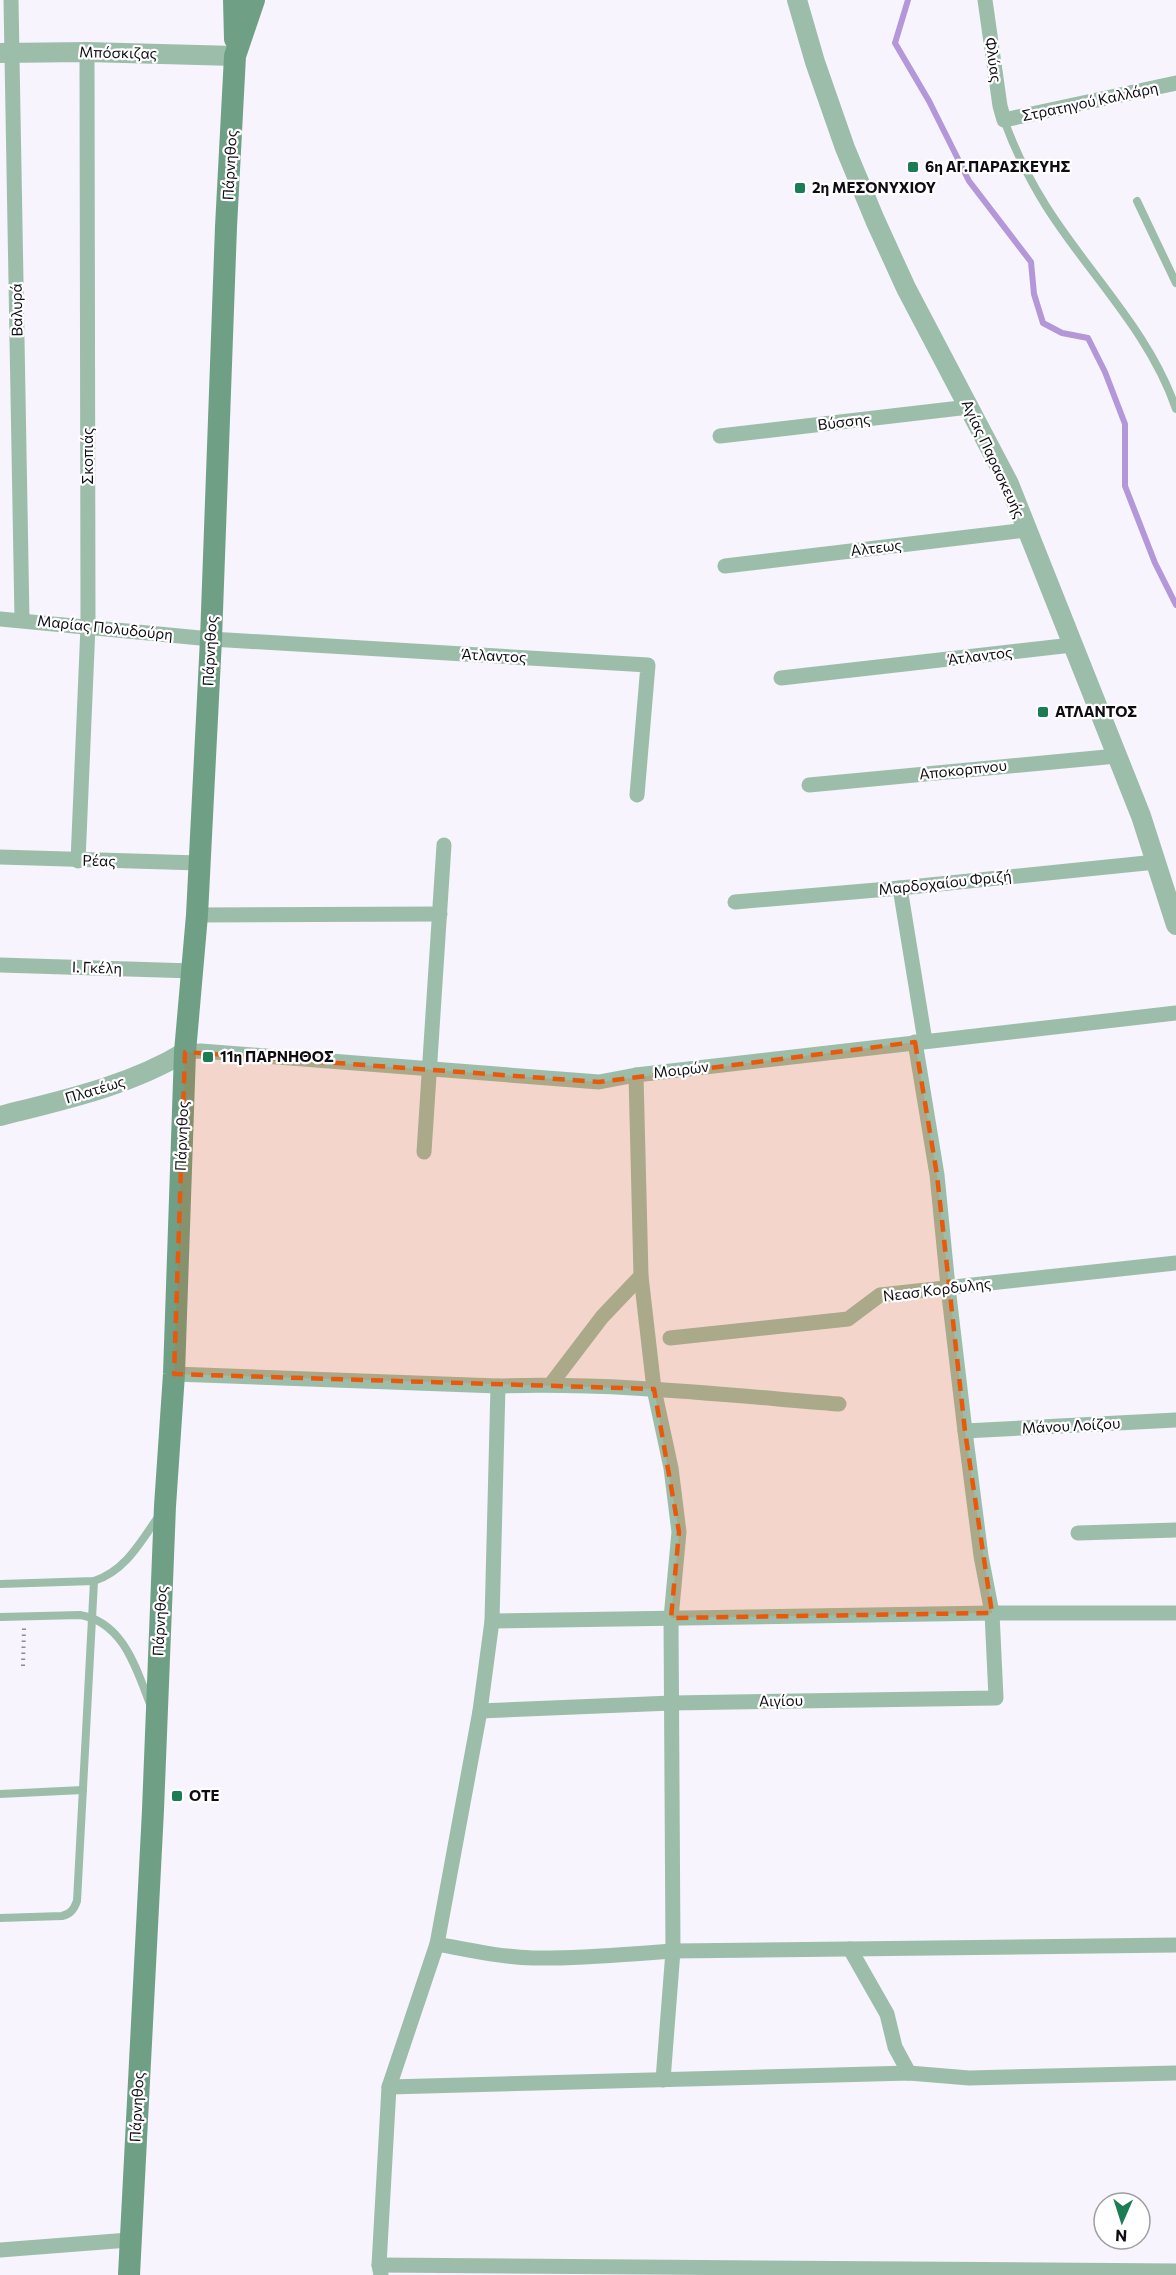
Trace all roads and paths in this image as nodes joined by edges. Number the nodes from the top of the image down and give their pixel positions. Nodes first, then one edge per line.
1 (10, 0) edge
2 (234, 0) edge
3 (254, 0) edge
4 (797, 0) edge
5 (985, 0) edge
6 (87, 52) junction
7 (6, 53) edge
8 (235, 56) junction
9 (1176, 83) edge
10 (1004, 120) junction
11 (1137, 201) dead end
12 (1176, 283) edge
13 (969, 407) junction
14 (1176, 409) edge
15 (720, 436) dead end
16 (1026, 530) junction
17 (725, 566) dead end
18 (0, 619) edge
19 (22, 620) junction
20 (88, 626) junction
21 (211, 639) junction
22 (1072, 645) junction
23 (782, 678) dead end
24 (1117, 756) junction
25 (809, 785) dead end
26 (637, 795) dead end
27 (444, 845) dead end
28 (0, 857) edge
29 (78, 861) junction
30 (1156, 862) junction
31 (199, 864) junction
32 (900, 888) junction
33 (735, 902) dead end
34 (440, 914) junction
35 (197, 915) junction
36 (1176, 925) edge
37 (0, 965) edge
38 (194, 971) junction
39 (1176, 1013) edge
40 (920, 1042) junction
41 (185, 1052) junction
42 (430, 1068) junction
43 (636, 1075) junction
44 (0, 1116) edge
45 (424, 1152) dead end
46 (1176, 1263) edge
47 (641, 1276) junction
48 (948, 1287) junction
49 (670, 1338) dead end
50 (174, 1374) junction
51 (550, 1384) junction
52 (498, 1386) junction
53 (654, 1389) junction
54 (839, 1404) dead end
55 (1176, 1420) edge
56 (966, 1431) junction
57 (165, 1506) junction
58 (1176, 1530) edge
59 (1078, 1533) dead end
60 (94, 1581) junction
61 (0, 1584) edge
62 (992, 1613) junction
63 (1176, 1613) edge
64 (24, 1616) junction
65 (0, 1617) edge
66 (92, 1617) junction
67 (671, 1618) junction
68 (492, 1621) junction
69 (23, 1666) dead end
70 (672, 1703) junction
71 (480, 1711) junction
72 (156, 1720) junction
73 (83, 1790) junction
74 (0, 1794) edge
75 (0, 1918) edge
76 (437, 1944) junction
77 (1176, 1945) edge
78 (850, 1949) junction
79 (673, 1951) junction
80 (909, 2073) junction
81 (1176, 2073) edge
82 (663, 2080) junction
83 (389, 2087) junction
84 (129, 2240) junction
85 (0, 2250) edge
86 (380, 2270) edge
87 (1176, 2271) edge
88 (917, 2273) edge
89 (129, 2275) edge

1 - 7 street, Βαλυρά
2 - 8 main road
3 - 8 main road, Πάρνηθος
4 - 13 street, Αγίας Παρασκευής
5 - 10 street, Φλύας
6 - 7 street, Μπόσκιζας
6 - 8 street, Μπόσκιζας
6 - 20 street, Σκοπιάς
7 - 19 street, Βαλυρά
8 - 21 main road, Πάρνηθος
9 - 10 street, Στρατηγού Καλλάρη
10 - 14 lane
11 - 12 lane
13 - 15 street, Βύσσης
13 - 16 street, Αγίας Παρασκευής
16 - 17 street, Αλτεως
16 - 22 street, Αγίας Παρασκευής
18 - 19 street, Μαρίας Πολυδούρη
19 - 20 street, Μαρίας Πολυδούρη
20 - 21 street, Μαρίας Πολυδούρη
20 - 29 street, Σκοπιάς
21 - 26 street, Άτλαντος
21 - 31 main road, Πάρνηθος
22 - 23 street, Άτλαντος
22 - 24 street, Αγίας Παρασκευής
24 - 25 street, Αποκορπνου
24 - 30 street, Αγίας Παρασκευής
27 - 34 street
28 - 29 street, Ρέας
29 - 31 street, Ρέας
30 - 32 street, Μαρδοχαίου Φριζή
30 - 36 street, Αγίας Παρασκευής
31 - 35 main road, Πάρνηθος
32 - 33 street, Μαρδοχαίου Φριζή
32 - 40 street
34 - 35 street
34 - 42 street
35 - 38 main road, Πάρνηθος
37 - 38 street, Ι. Γκέλη
38 - 41 main road, Πάρνηθος
39 - 40 street, Μοιρών
40 - 43 street, Μοιρών
40 - 48 street
41 - 42 street, Μοιρών
41 - 44 street, Πλατέως
41 - 50 main road, Πάρνηθος
42 - 43 street, Μοιρών
42 - 45 street
43 - 47 street
46 - 48 street, Νεασ Κορδυλης
47 - 51 street
47 - 53 street
48 - 49 street, Νεασ Κορδυλης
48 - 56 street
50 - 52 street
50 - 57 main road, Πάρνηθος
51 - 52 street
51 - 53 street
52 - 68 street
53 - 54 street
53 - 67 street
55 - 56 street, Μάνου Λοίζου
56 - 62 street
57 - 60 lane
57 - 72 main road, Πάρνηθος
58 - 59 street
60 - 61 lane
60 - 66 lane
62 - 63 street
62 - 67 street
62 - 70 street, Αιγίου
64 - 65 lane
64 - 66 lane
64 - 69 path
66 - 72 lane
66 - 73 lane
67 - 68 street
67 - 70 street
68 - 71 street
70 - 71 street, Αιγίου
70 - 79 street
71 - 76 street
72 - 84 main road, Πάρνηθος
73 - 74 lane
73 - 75 lane
76 - 79 street
76 - 83 street
77 - 78 street
78 - 79 street
78 - 80 street
79 - 82 street
80 - 81 street
80 - 82 street
82 - 83 street
83 - 86 street
84 - 85 street
84 - 89 main road, Πάρνηθος
86 - 88 street
87 - 88 street

